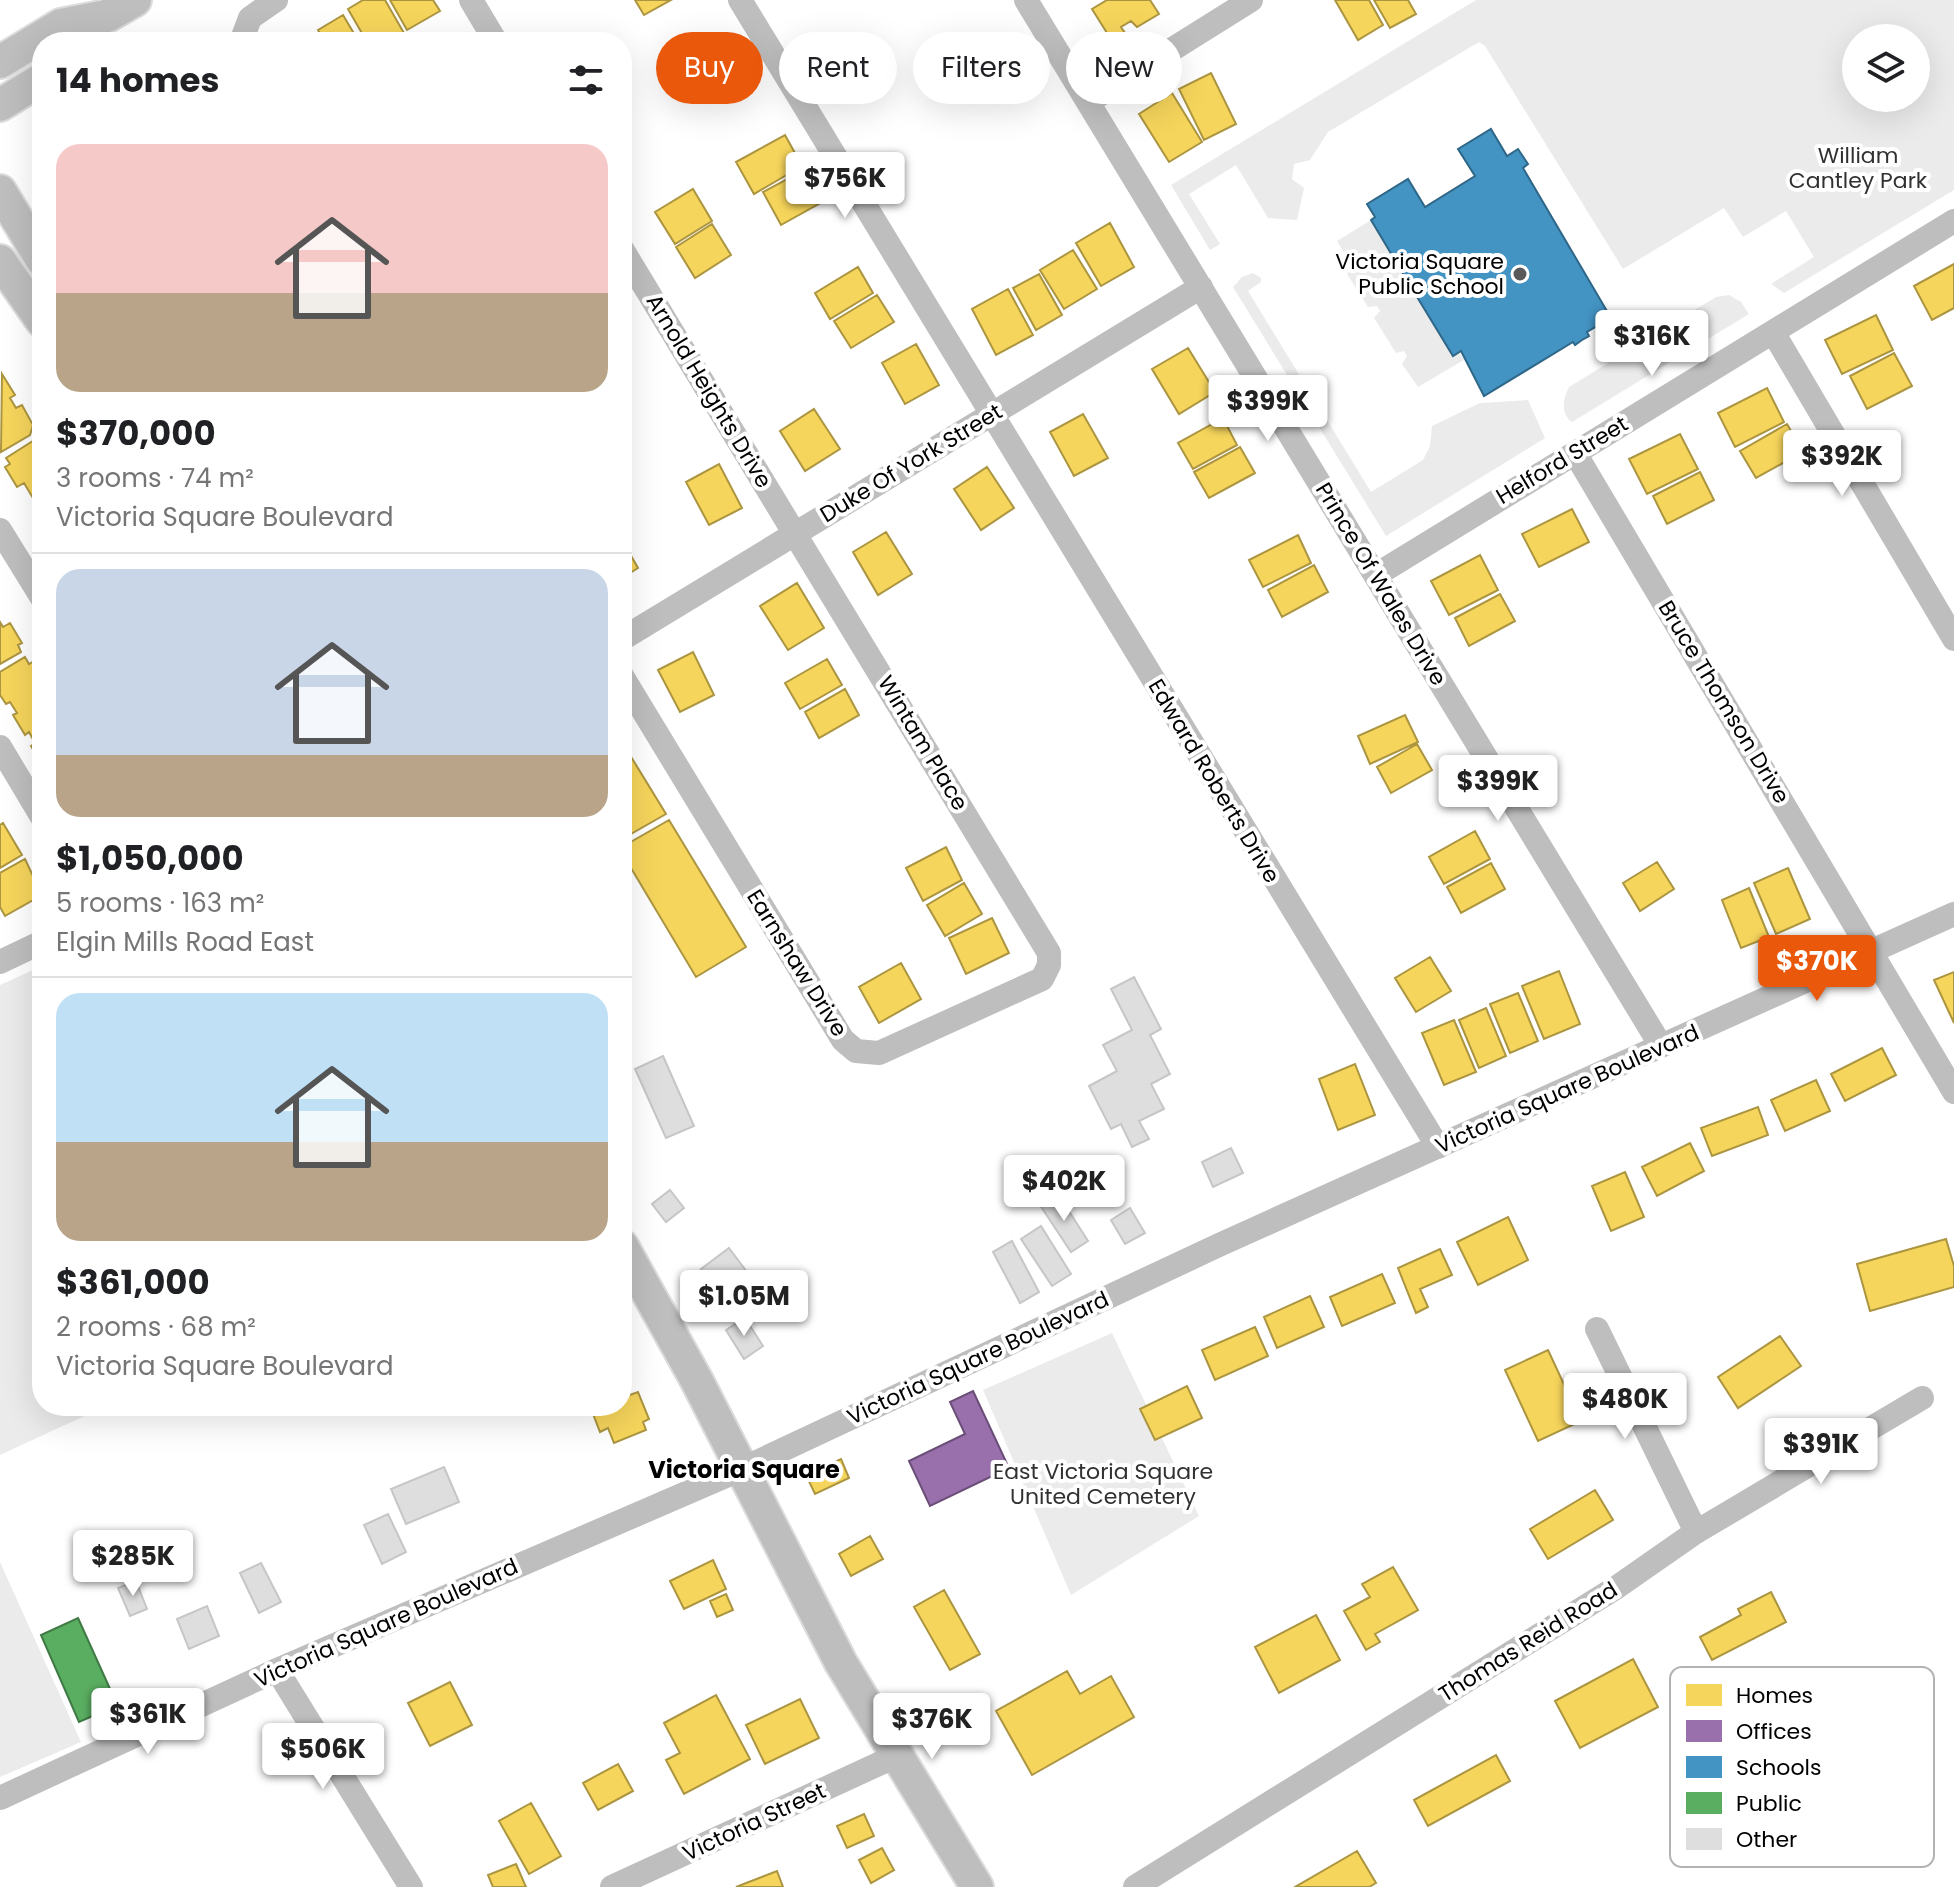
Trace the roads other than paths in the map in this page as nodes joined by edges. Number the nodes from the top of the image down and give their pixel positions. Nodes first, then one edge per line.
1 (135, 0) edge
2 (276, 0) edge
3 (471, 0) edge
4 (740, 0) edge
5 (1026, 0) edge
6 (1251, 0) edge
7 (98, 29) edge
8 (49, 32) edge
9 (245, 32) edge
10 (490, 32) edge
11 (32, 43) edge
12 (1182, 43) edge
13 (0, 62) edge
14 (1066, 66) edge
15 (32, 85) edge
16 (1089, 104) edge
17 (0, 105) edge
18 (0, 191) edge
19 (1954, 221) edge
20 (32, 244) edge
21 (0, 261) edge
22 (632, 265) edge
23 (1201, 287) junction
24 (32, 307) edge
25 (1773, 332) junction
26 (992, 415) junction
27 (1575, 453) junction
28 (0, 530) edge
29 (795, 534) junction
30 (1376, 575) junction
31 (32, 582) edge
32 (632, 633) edge
33 (1954, 639) edge
34 (632, 692) edge
35 (0, 747) edge
36 (32, 793) edge
37 (1954, 914) edge
38 (32, 947) edge
39 (1871, 952) junction
40 (1049, 953) joint
41 (0, 962) edge
42 (1661, 1046) junction
43 (1954, 1092) edge
44 (1438, 1147) junction
45 (632, 1265) edge
46 (1597, 1329) dead end
47 (1922, 1398) dead end
48 (742, 1469) junction
49 (1696, 1532) junction
50 (277, 1670) junction
51 (896, 1756) junction
52 (0, 1798) edge
53 (411, 1887) edge
54 (612, 1887) edge
55 (977, 1887) edge
56 (1135, 1887) edge

1 - 7 main road
2 - 9 street
3 - 10 street
4 - 26 street, Edward Roberts Drive
5 - 14 street, Prince Of Wales Drive
6 - 12 street
7 - 8 main road
11 - 13 main road
15 - 17 main road
16 - 23 street, Prince Of Wales Drive
18 - 20 main road
19 - 25 street, Helford Street
21 - 24 main road
22 - 29 street, Arnold Heights Drive
23 - 26 street, Duke Of York Street
23 - 30 street, Prince Of Wales Drive
25 - 27 street, Helford Street
25 - 33 street
26 - 29 street, Duke Of York Street
26 - 44 street, Edward Roberts Drive
27 - 30 street, Helford Street
27 - 39 street, Bruce Thomson Drive
28 - 31 street
29 - 32 street, Duke Of York Street
29 - 40 street, Wintam Place
30 - 42 street, Prince Of Wales Drive
34 - 40 street, Earnshaw Drive
35 - 36 street
37 - 39 street, Victoria Square Boulevard
38 - 41 street
39 - 42 street, Victoria Square Boulevard
39 - 43 street, Bruce Thomson Drive
42 - 44 street, Victoria Square Boulevard
44 - 48 street, Victoria Square Boulevard
45 - 48 main road
46 - 49 street
47 - 49 street, Thomas Reid Road
48 - 50 street, Victoria Square Boulevard
48 - 51 main road
49 - 56 street, Thomas Reid Road
50 - 52 street, Victoria Square Boulevard
50 - 53 street
51 - 54 street, Victoria Street
51 - 55 main road

